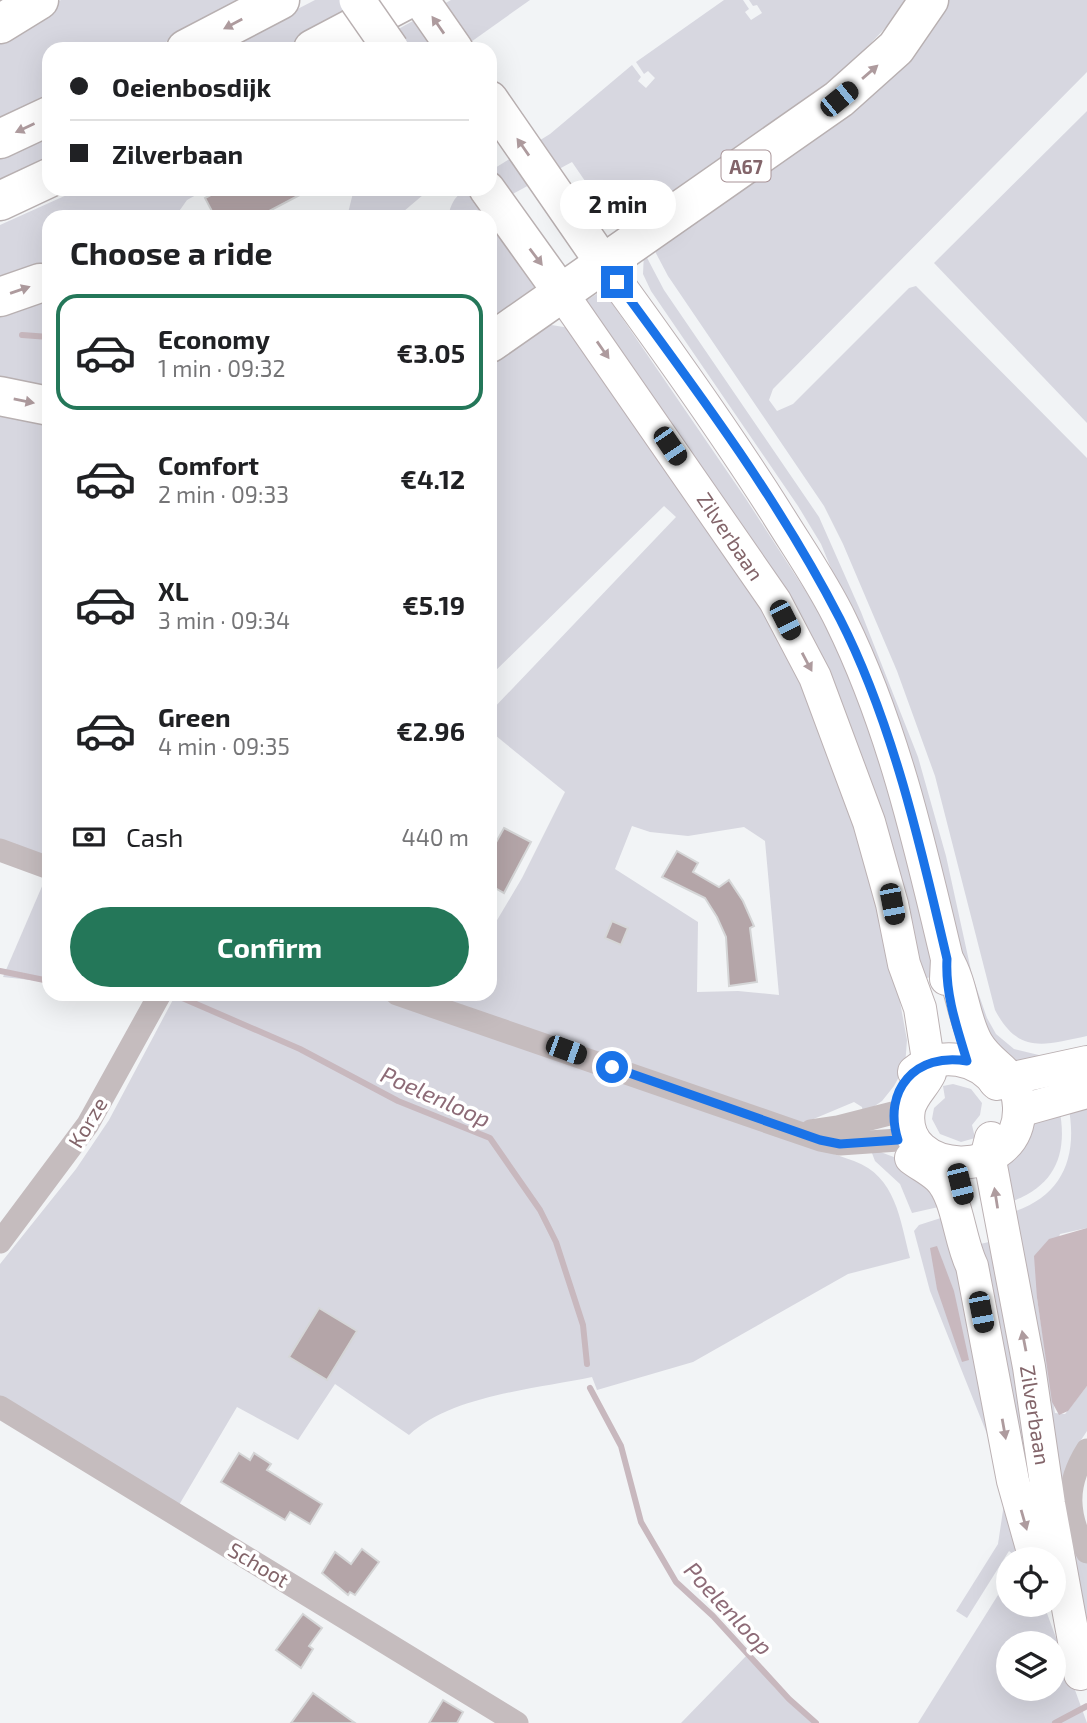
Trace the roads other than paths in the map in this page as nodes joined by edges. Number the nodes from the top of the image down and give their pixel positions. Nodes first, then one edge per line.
1 (39, 0) edge
2 (281, 0) edge
3 (357, 0) edge
4 (406, 0) edge
5 (421, 0) edge
6 (929, 0) edge
7 (0, 24) edge
8 (200, 42) edge
9 (326, 42) edge
10 (386, 42) edge
11 (450, 42) edge
12 (497, 109) edge
13 (42, 119) edge
14 (0, 139) edge
15 (42, 181) edge
16 (492, 196) edge
17 (0, 201) edge
18 (604, 264) junction
19 (40, 283) dead end
20 (563, 295) junction
21 (0, 296) edge
22 (497, 338) edge
23 (0, 396) edge
24 (42, 405) edge
25 (0, 850) edge
26 (42, 865) edge
27 (156, 1001) edge
28 (412, 1001) edge
29 (1087, 1062) edge
30 (923, 1066) junction
31 (990, 1069) junction
32 (1087, 1093) edge
33 (1019, 1111) junction
34 (902, 1130) junction
35 (989, 1157) junction
36 (944, 1170) junction
37 (0, 1242) edge
38 (0, 1407) edge
39 (1087, 1450) edge
40 (1032, 1547) edge
41 (1087, 1552) edge
42 (1054, 1617) edge
43 (1084, 1685) edge
44 (517, 1723) edge

1 - 7 highway
2 -> 8 highway
3 - 10 main road, bridge
4 - 9 highway
11 -> 5 main road
18 -> 6 highway, A67
18 -> 12 main road
13 -> 14 highway
15 - 17 highway
16 -> 20 main road, Zilverbaan
18 - 20 highway, A67
18 - 31 main road
21 -> 19 highway
20 - 22 highway, A67
20 -> 30 main road, Zilverbaan
23 -> 24 highway
25 - 26 street
27 - 37 street, Korze
28 - 34 street
29 - 31 main road
30 - 31 main road
30 - 34 main road
31 - 33 main road
31 - 35 main road
32 - 33 main road
33 - 35 main road
34 - 36 main road
35 - 36 main road
43 -> 35 main road, Zilverbaan
36 -> 40 main road, Zilverbaan
38 - 44 street, Schoot
39 - 41 street
42 - 43 main road, Zilverbaan

